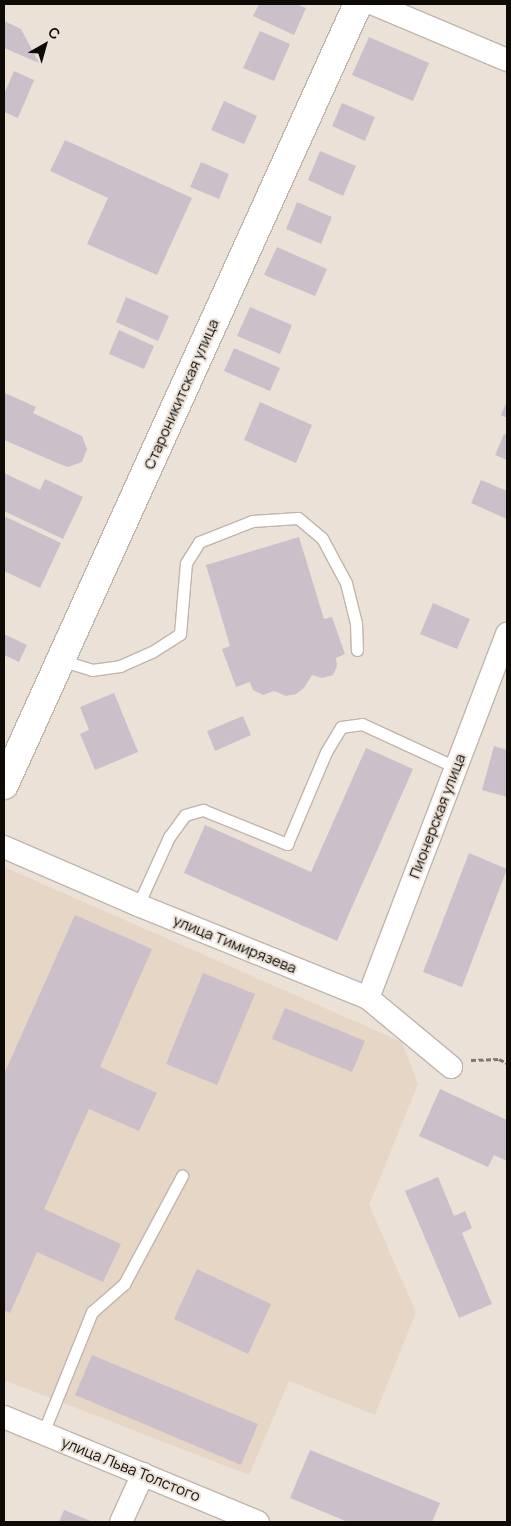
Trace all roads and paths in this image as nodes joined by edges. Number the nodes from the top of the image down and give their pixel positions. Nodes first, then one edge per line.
1 (358, 4) edge
2 (374, 4) edge
3 (507, 60) edge
4 (507, 634) edge
5 (357, 650) dead end
6 (60, 660) junction
7 (455, 767) junction
8 (4, 785) edge
9 (4, 847) edge
10 (138, 906) junction
11 (368, 998) junction
12 (476, 1059) dead end
13 (507, 1063) edge
14 (451, 1067) dead end
15 (182, 1176) dead end
16 (4, 1417) edge
17 (43, 1433) junction
18 (143, 1474) junction
19 (121, 1522) edge
20 (258, 1522) edge

1 - 6 main road, Староникитская улица
2 - 3 street
4 - 7 street, Пионерская улица
5 - 6 lane
6 - 8 main road, Староникитская улица
7 - 10 lane
7 - 11 street, Пионерская улица
9 - 10 street, улица Тимирязева
10 - 11 street, улица Тимирязева
11 - 14 street, улица Тимирязева
12 - 13 path
15 - 17 lane
16 - 17 street, улица Льва Толстого
17 - 18 street, улица Льва Толстого
18 - 19 street
18 - 20 street, улица Льва Толстого

